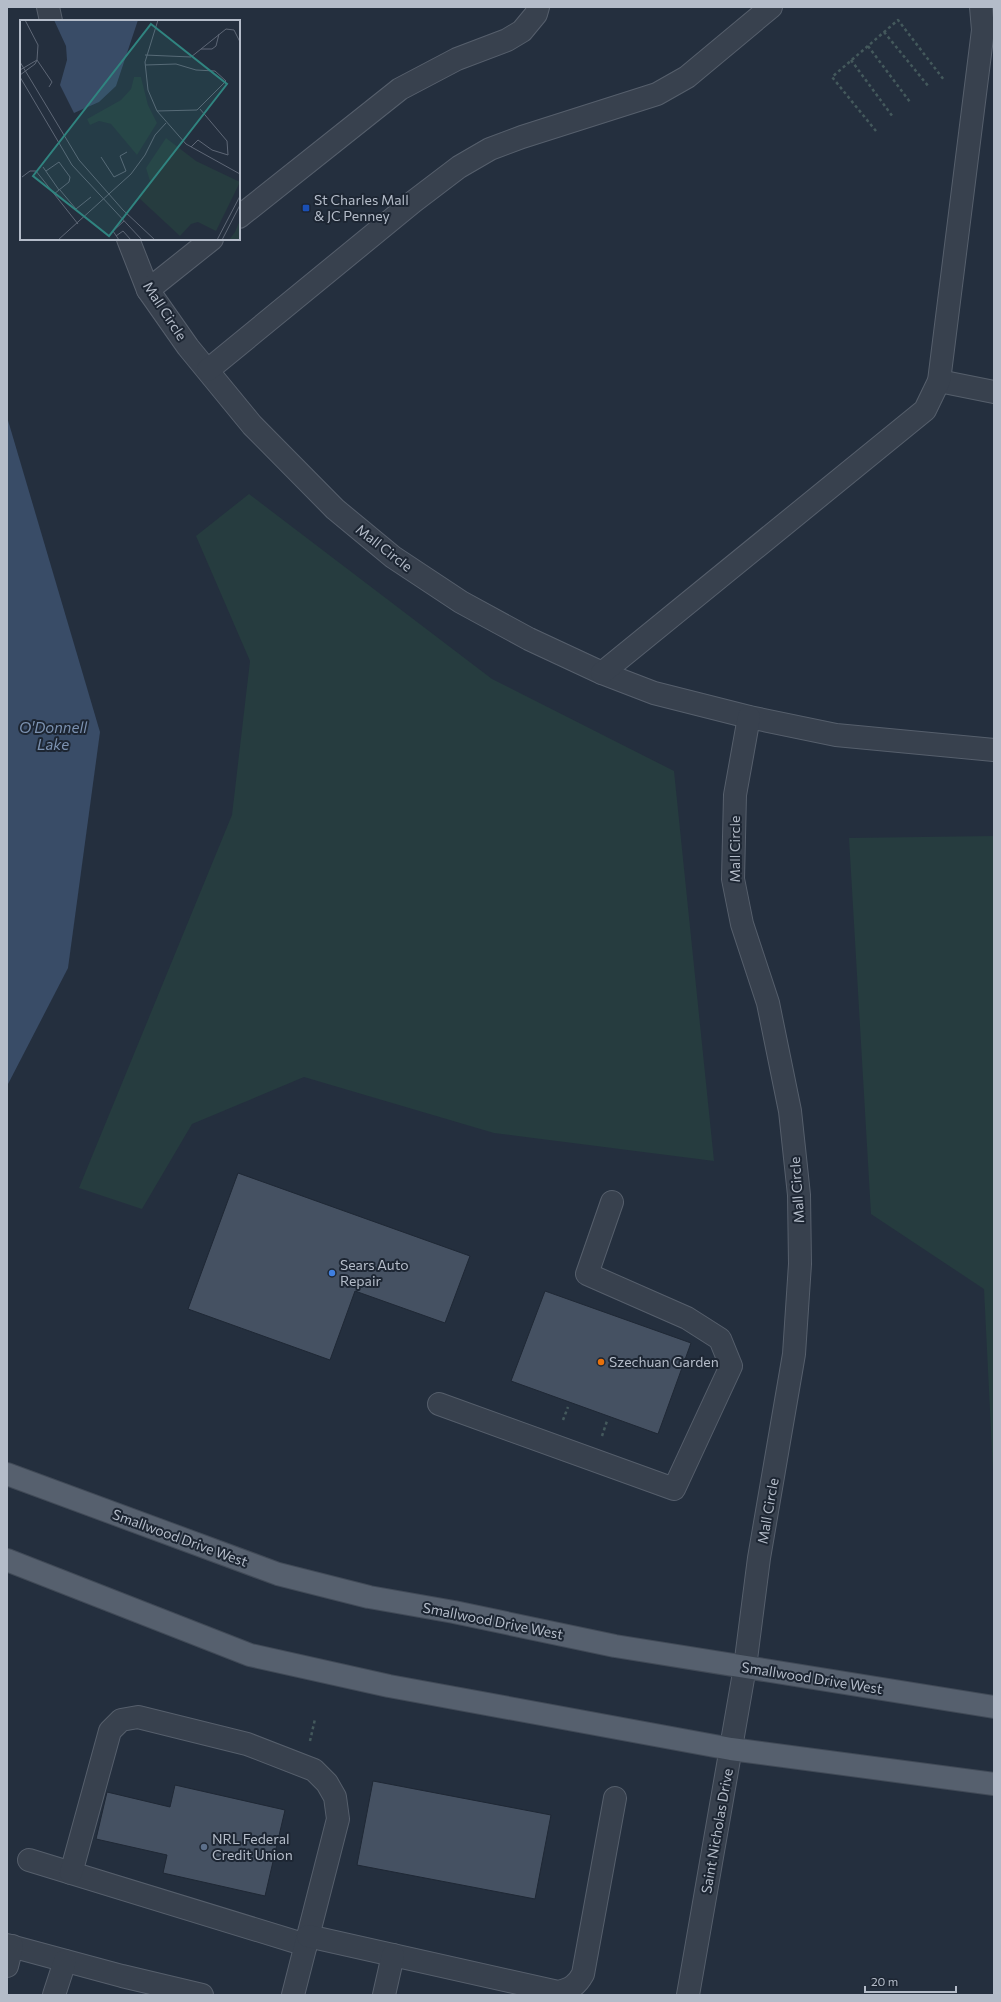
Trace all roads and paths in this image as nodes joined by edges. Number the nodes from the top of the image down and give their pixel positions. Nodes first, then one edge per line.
1 (48, 7) edge
2 (538, 7) edge
3 (771, 7) edge
4 (981, 7) edge
5 (51, 20) edge
6 (884, 32) junction
7 (868, 46) junction
8 (851, 60) junction
9 (944, 80) dead end
10 (929, 87) dead end
11 (910, 102) dead end
12 (893, 117) dead end
13 (876, 131) dead end
14 (240, 216) edge
15 (128, 240) edge
16 (211, 240) edge
17 (148, 290) junction
18 (208, 370) junction
19 (939, 381) junction
20 (994, 392) edge
21 (602, 673) junction
22 (749, 717) junction
23 (994, 750) edge
24 (612, 1202) dead end
25 (439, 1404) dead end
26 (7, 1474) edge
27 (7, 1560) edge
28 (745, 1667) junction
29 (994, 1706) edge
30 (315, 1719) dead end
31 (309, 1746) dead end
32 (731, 1749) junction
33 (994, 1784) edge
34 (615, 1798) dead end
35 (29, 1860) dead end
36 (71, 1873) junction
37 (307, 1941) junction
38 (9, 1952) edge
39 (393, 1955) junction
40 (65, 1961) junction
41 (54, 1995) edge
42 (202, 1995) edge
43 (293, 1995) edge
44 (384, 1995) edge
45 (688, 1995) edge

1 - 5 street
2 - 14 street
3 - 18 street
4 - 19 street
6 - 7 path
6 - 9 path
6 - 10 path
7 - 8 path
7 - 11 path
8 - 12 path
8 - 13 path
15 - 17 street, Mall Circle
16 - 17 street
17 - 18 street, Mall Circle
18 - 21 street, Mall Circle
19 - 20 street
19 - 21 street
21 - 22 street, Mall Circle
22 - 23 street, Mall Circle
22 - 28 street, Mall Circle
24 - 25 street
26 - 28 main road, Smallwood Drive West
27 - 32 main road
28 - 29 main road, Smallwood Drive West
28 - 32 street, Saint Nicholas Drive
30 - 31 path
32 - 33 main road
32 - 45 street, Saint Nicholas Drive
34 - 39 street
35 - 36 street
36 - 37 street
36 - 37 street
37 - 39 street
37 - 43 street
38 - 40 street
39 - 44 street
40 - 41 street
40 - 42 street

